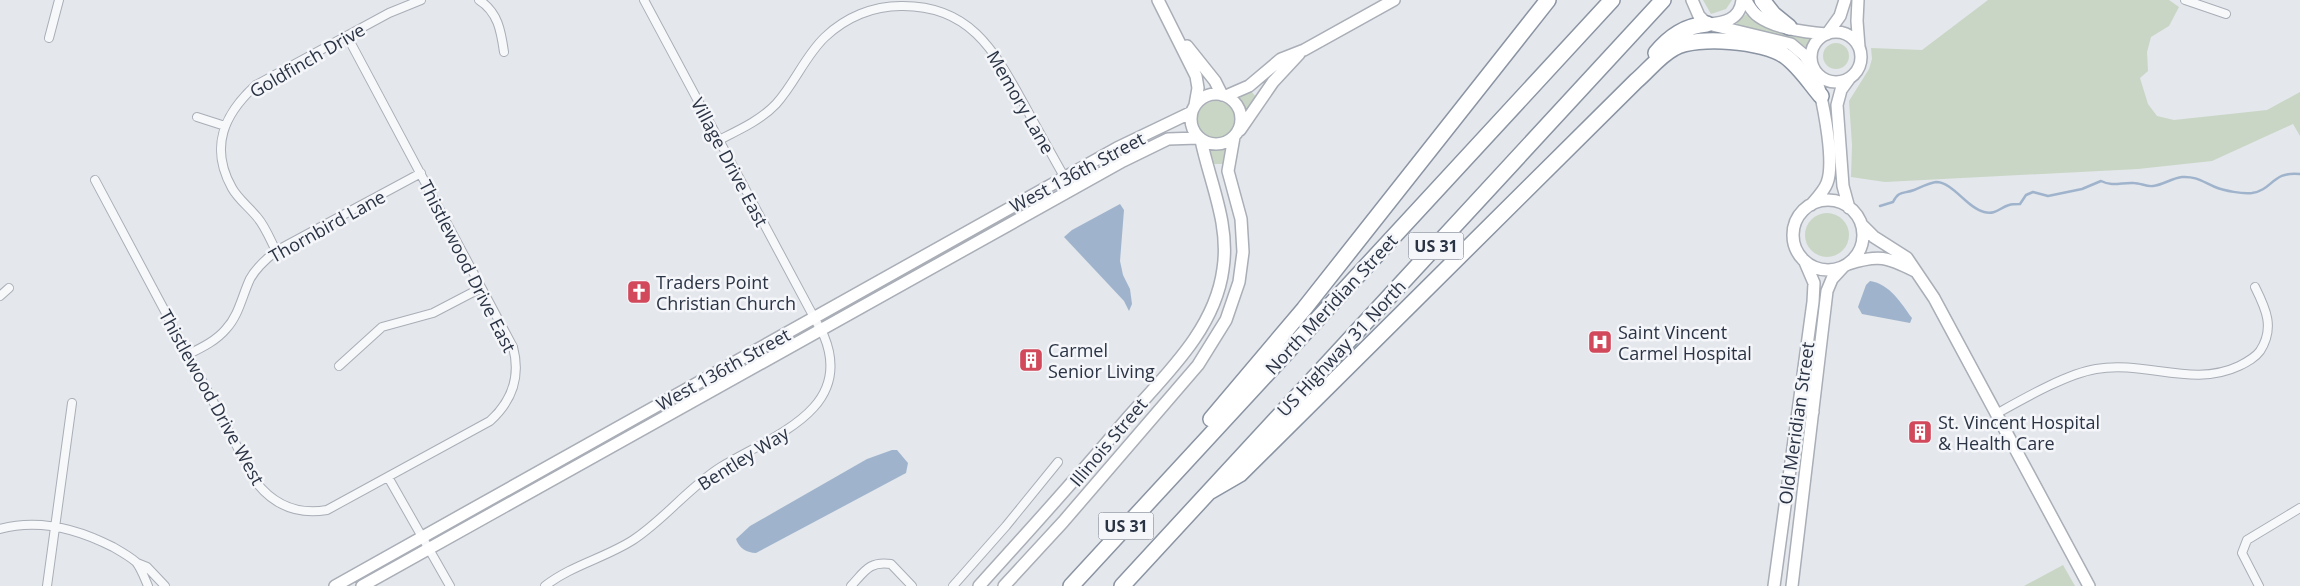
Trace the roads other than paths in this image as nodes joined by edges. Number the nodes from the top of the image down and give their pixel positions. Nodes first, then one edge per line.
1 (59, 0) edge
2 (421, 0) edge
3 (478, 0) edge
4 (644, 0) edge
5 (1158, 0) edge
6 (1394, 0) edge
7 (1537, 0) edge
8 (1548, 0) edge
9 (1612, 0) edge
10 (1663, 0) edge
11 (1692, 0) edge
12 (1744, 0) edge
13 (1762, 0) edge
14 (1846, 0) edge
15 (1858, 0) edge
16 (2185, 0) edge
17 (2226, 14) dead end
18 (1707, 24) junction
19 (1789, 27) junction
20 (1826, 34) junction
21 (347, 36) junction
22 (48, 38) dead end
23 (1179, 40) junction
24 (1511, 46) junction
25 (1859, 49) junction
26 (1302, 51) junction
27 (504, 52) dead end
28 (1813, 68) junction
29 (1850, 78) junction
30 (1636, 81) junction
31 (1224, 96) junction
32 (1821, 96) junction
33 (1193, 109) junction
34 (197, 117) dead end
35 (225, 126) junction
36 (1236, 135) junction
37 (1200, 139) junction
38 (719, 140) junction
39 (421, 174) junction
40 (1065, 178) junction
41 (95, 180) dead end
42 (1071, 189) junction
43 (1811, 205) junction
44 (1849, 208) junction
45 (1861, 224) junction
46 (276, 250) junction
47 (1805, 262) junction
48 (1845, 265) junction
49 (1915, 271) junction
50 (2255, 287) dead end
51 (9, 288) dead end
52 (481, 288) junction
53 (0, 296) edge
54 (817, 323) junction
55 (187, 355) junction
56 (339, 366) dead end
57 (1803, 369) junction
58 (72, 403) dead end
59 (1814, 414) junction
60 (1996, 414) junction
61 (1058, 462) dead end
62 (1181, 467) junction
63 (388, 477) junction
64 (1209, 492) junction
65 (2300, 508) edge
66 (55, 527) junction
67 (0, 529) edge
68 (425, 543) junction
69 (1777, 560) junction
70 (1795, 562) junction
71 (137, 563) junction
72 (47, 586) edge
73 (148, 586) edge
74 (165, 586) edge
75 (335, 586) edge
76 (362, 586) edge
77 (450, 586) edge
78 (546, 586) edge
79 (851, 586) edge
80 (912, 586) edge
81 (953, 586) edge
82 (979, 586) edge
83 (1004, 586) edge
84 (1071, 586) edge
85 (1122, 586) edge
86 (1774, 586) edge
87 (1792, 586) edge
88 (2089, 586) edge
89 (2259, 586) edge

1 - 22 street
2 - 21 street, Goldfinch Drive
3 - 27 street
4 - 38 street, Village Drive East
5 - 23 street
6 - 26 street
7 - 24 highway
8 - 24 highway
9 - 62 highway, North Meridian Street / US 31
10 - 64 highway, US Highway 31 North / US 31
11 - 18 street
12 - 18 street
12 - 19 street
13 - 19 highway
14 - 20 street
15 - 25 street
16 - 17 street
18 - 28 street
18 - 30 highway
19 - 20 street
20 - 25 street
20 - 28 street
21 - 35 street, Goldfinch Drive
21 - 39 street, Thistlewood Drive East
23 - 31 street
23 - 33 street
24 - 62 highway
25 - 29 street
26 - 31 street
26 - 36 street
28 - 29 street
28 - 32 street
29 - 44 street
30 - 32 highway
30 - 64 highway
31 - 33 street
31 - 36 street
32 - 43 street
33 - 37 street
33 - 40 street, West 136th Street
34 - 35 street
35 - 46 street, Goldfinch Drive
36 - 37 street
36 - 83 street, Illinois Street
37 - 42 street, West 136th Street
37 - 82 street, Illinois Street
38 - 40 street, Memory Lane
38 - 54 street, Village Drive East
39 - 46 street, Thornbird Lane
39 - 52 street, Thistlewood Drive East
40 - 42 street, Memory Lane
40 - 54 street, West 136th Street
41 - 55 street, Thistlewood Drive West
42 - 54 street, West 136th Street
43 - 44 street
43 - 47 street
44 - 45 street
45 - 48 street
45 - 49 street
46 - 55 street, Thornbird Lane
47 - 48 street
47 - 57 street, Old Meridian Street
48 - 49 street
48 - 59 street, Old Meridian Street
49 - 60 street
50 - 60 street
51 - 53 street
52 - 56 street
52 - 63 street, Thistlewood Drive East
54 - 68 street, West 136th Street
54 - 78 street, Bentley Way
55 - 63 street, Thistlewood Drive West
57 - 59 street
57 - 69 street, Old Meridian Street
58 - 66 street
59 - 70 street, Old Meridian Street
60 - 88 street
61 - 81 street
62 - 84 highway, North Meridian Street / US 31
63 - 68 street
64 - 85 highway, US Highway 31 North / US 31
65 - 89 street
66 - 67 street
66 - 71 street
66 - 72 street
68 - 75 street, West 136th Street
68 - 76 street, West 136th Street
68 - 77 street
69 - 70 street
69 - 86 street, Old Meridian Street
70 - 87 street, Old Meridian Street
71 - 73 street
71 - 74 street
79 - 80 street

